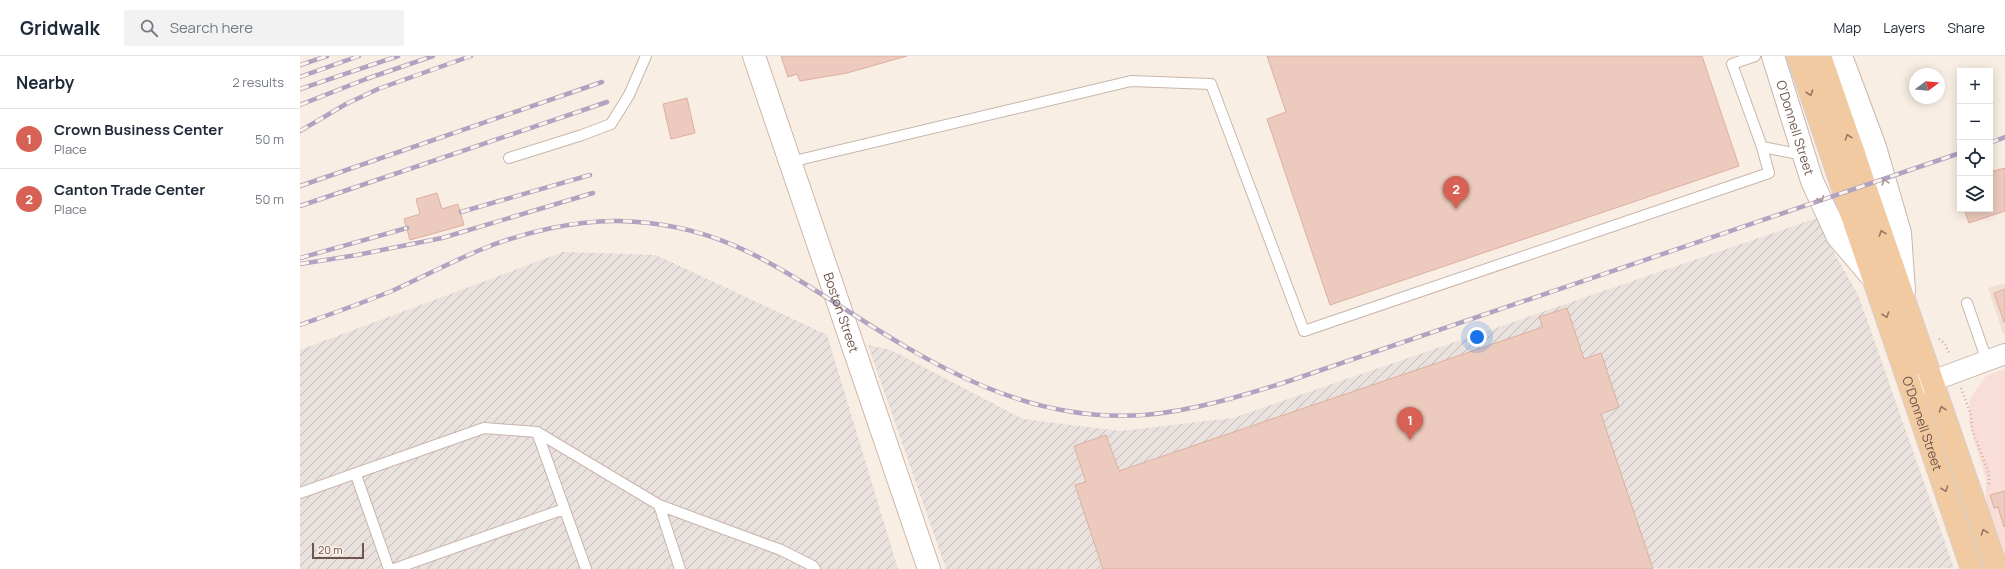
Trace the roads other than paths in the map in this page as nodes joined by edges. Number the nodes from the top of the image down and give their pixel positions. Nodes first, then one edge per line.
1 (646, 56) edge
2 (754, 56) edge
3 (1755, 56) edge
4 (1773, 56) edge
5 (1798, 56) edge
6 (1820, 56) edge
7 (1842, 56) edge
8 (1762, 147) junction
9 (1804, 155) junction
10 (508, 158) dead end
11 (790, 162) junction
12 (1873, 278) junction
13 (1905, 302) junction
14 (1967, 303) dead end
15 (1996, 358) edge
16 (1932, 381) junction
17 (1910, 386) junction
18 (537, 432) junction
19 (356, 475) junction
20 (300, 494) edge
21 (659, 506) junction
22 (564, 509) junction
23 (389, 569) edge
24 (394, 569) edge
25 (586, 569) edge
26 (680, 569) edge
27 (815, 569) edge
28 (929, 569) edge
29 (1972, 569) edge
30 (1997, 569) edge

1 - 10 lane
2 - 11 main road, Boston Street
3 - 8 lane
4 - 9 main road, O'Donnell Street
5 -> 12 main road, O'Donnell Street
13 -> 6 main road, O'Donnell Street
13 -> 7 main road, O'Donnell Street
8 - 9 lane
8 - 11 lane
9 -> 12 main road, O'Donnell Street
11 - 28 main road, Boston Street
12 -> 17 main road, O'Donnell Street
13 - 16 main road, O'Donnell Street
14 - 15 lane
15 - 16 street
16 - 17 street
30 -> 16 main road, O'Donnell Street
17 -> 29 main road, O'Donnell Street
18 - 19 lane
18 - 21 lane
18 - 22 lane
19 - 20 lane
19 - 23 lane
21 - 26 lane
21 - 27 lane
22 - 24 lane
22 - 25 lane

